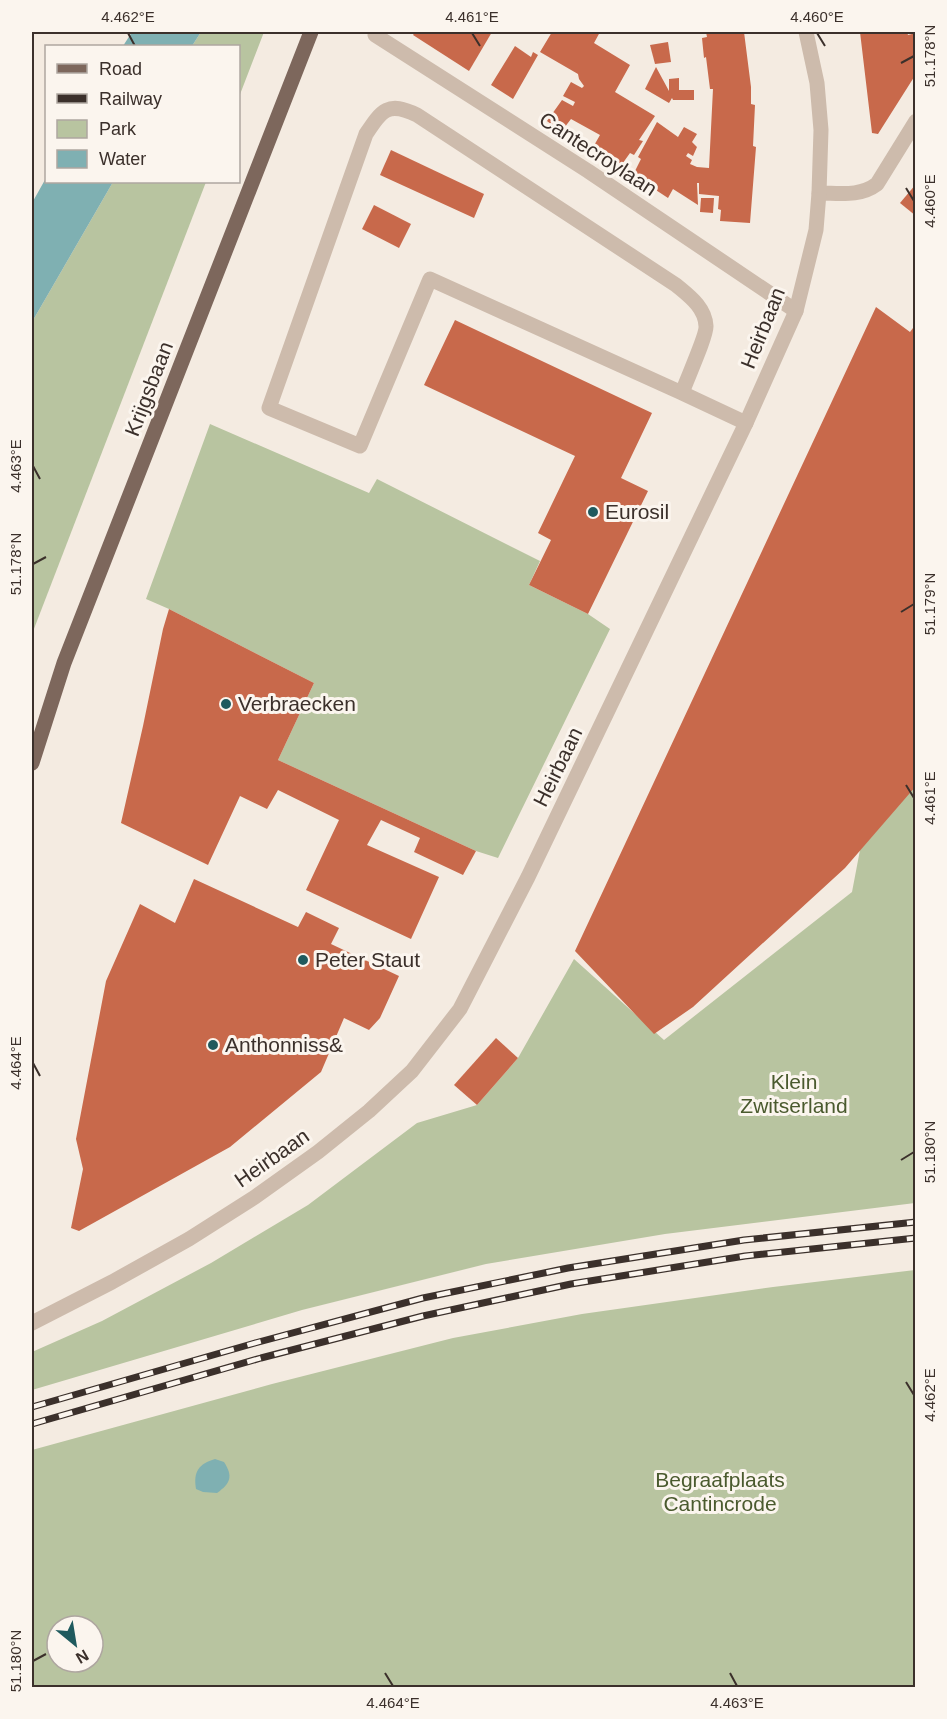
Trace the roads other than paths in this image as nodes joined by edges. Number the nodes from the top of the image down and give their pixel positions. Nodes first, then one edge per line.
1 (311, 32) edge
2 (806, 32) edge
3 (375, 35) dead end
4 (915, 121) edge
5 (819, 193) junction
6 (796, 310) junction
7 (682, 393) junction
8 (746, 423) junction
9 (32, 763) edge
10 (32, 1323) edge

1 - 9 main road, Krijgsbaan
2 - 5 street, Heirbaan
3 - 6 street, Cantecroylaan
4 - 5 street
5 - 6 street, Heirbaan
6 - 8 street, Heirbaan
7 - 7 street
7 - 8 street
8 - 10 street, Heirbaan

